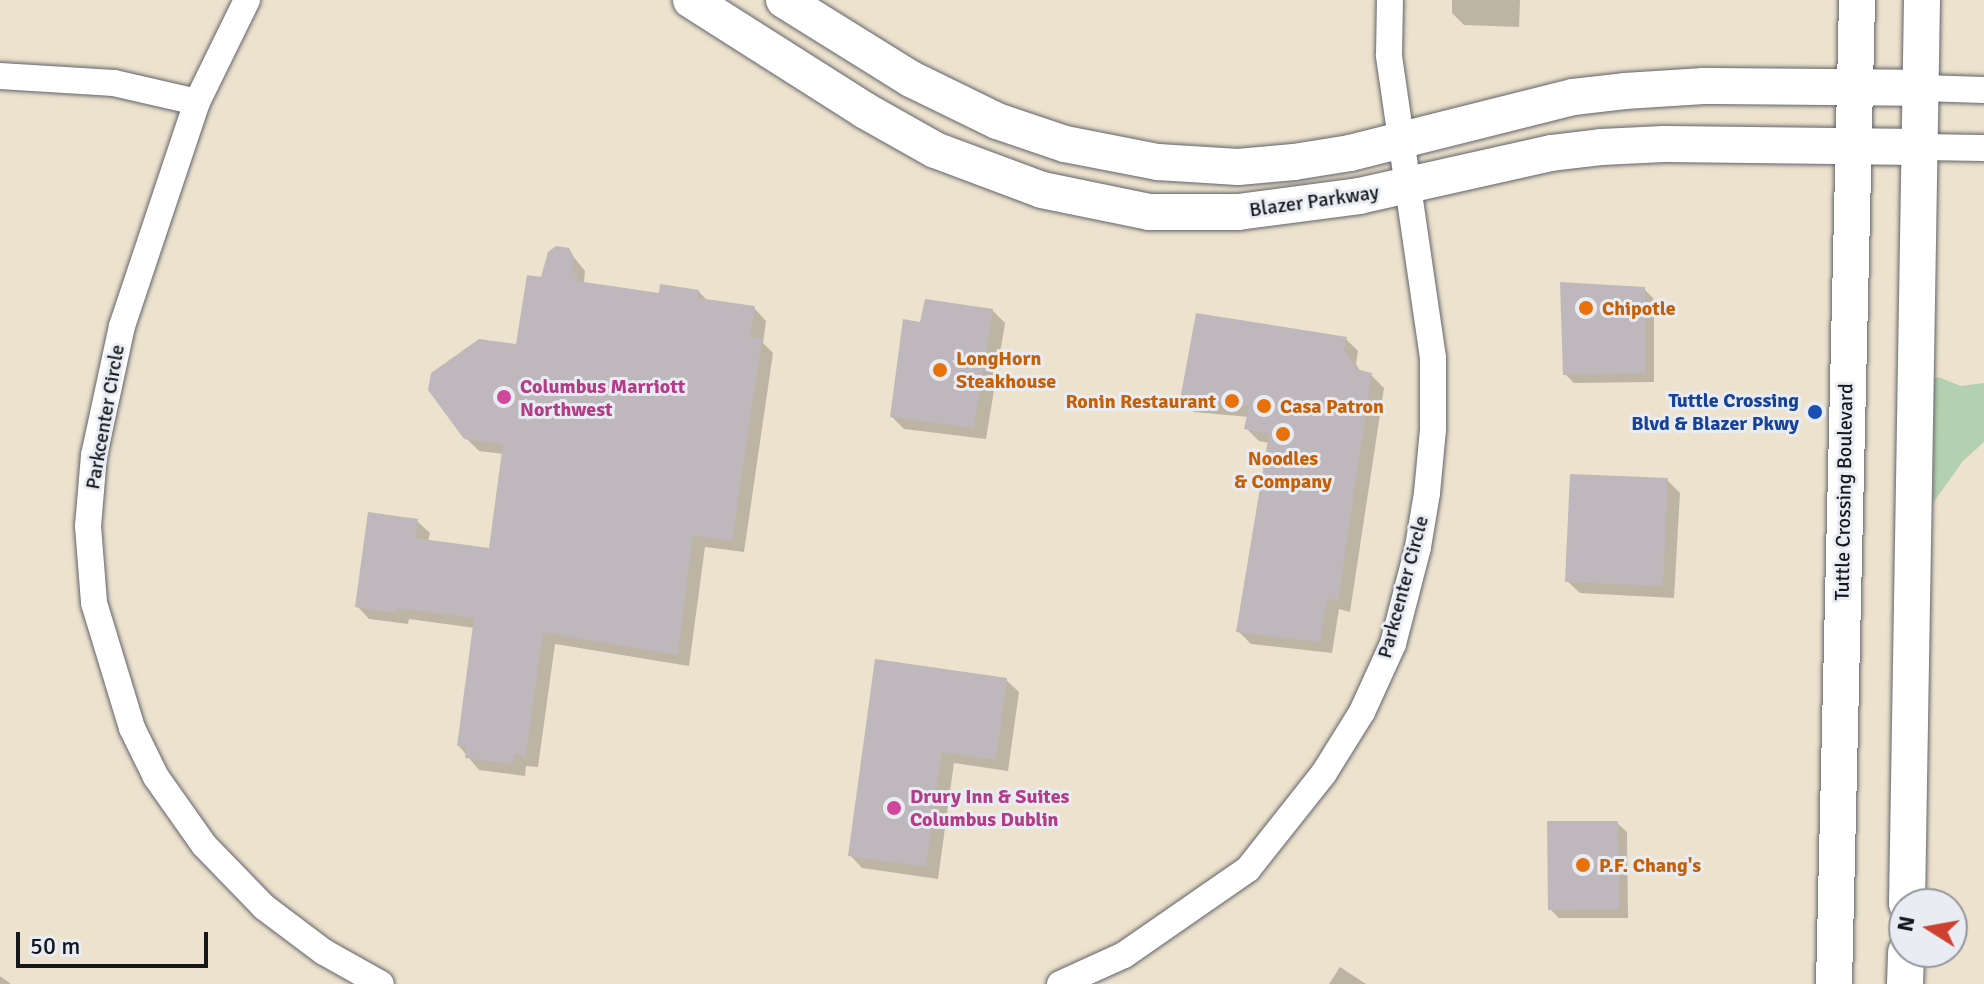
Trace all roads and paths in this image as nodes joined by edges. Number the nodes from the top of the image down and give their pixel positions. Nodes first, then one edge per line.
1 (247, 0) edge
2 (691, 0) edge
3 (784, 0) edge
4 (1390, 0) edge
5 (1857, 0) edge
6 (1922, 0) edge
7 (0, 76) edge
8 (1856, 88) junction
9 (1922, 88) junction
10 (1984, 90) edge
11 (197, 102) junction
12 (1401, 140) junction
13 (1853, 146) junction
14 (1921, 147) junction
15 (1984, 148) edge
16 (1409, 184) junction
17 (1907, 888) edge
18 (381, 984) edge
19 (1060, 984) edge
20 (1834, 984) edge

1 - 11 street, Parkcenter Circle
2 - 16 street, Blazer Parkway
3 - 12 street, Blazer Parkway
4 - 12 street, Parkcenter Circle
5 - 8 street, Tuttle Crossing Boulevard
6 - 9 street
7 - 11 street
8 - 9 street, Blazer Parkway
8 - 12 street, Blazer Parkway
8 - 13 street, Tuttle Crossing Boulevard
9 - 10 street, Blazer Parkway
9 - 14 street
11 - 18 street, Parkcenter Circle
12 - 16 street, Parkcenter Circle
13 - 14 street, Blazer Parkway
13 - 16 street, Blazer Parkway
13 - 20 street, Tuttle Crossing Boulevard
14 - 15 street, Blazer Parkway
14 - 17 street
16 - 19 street, Parkcenter Circle

